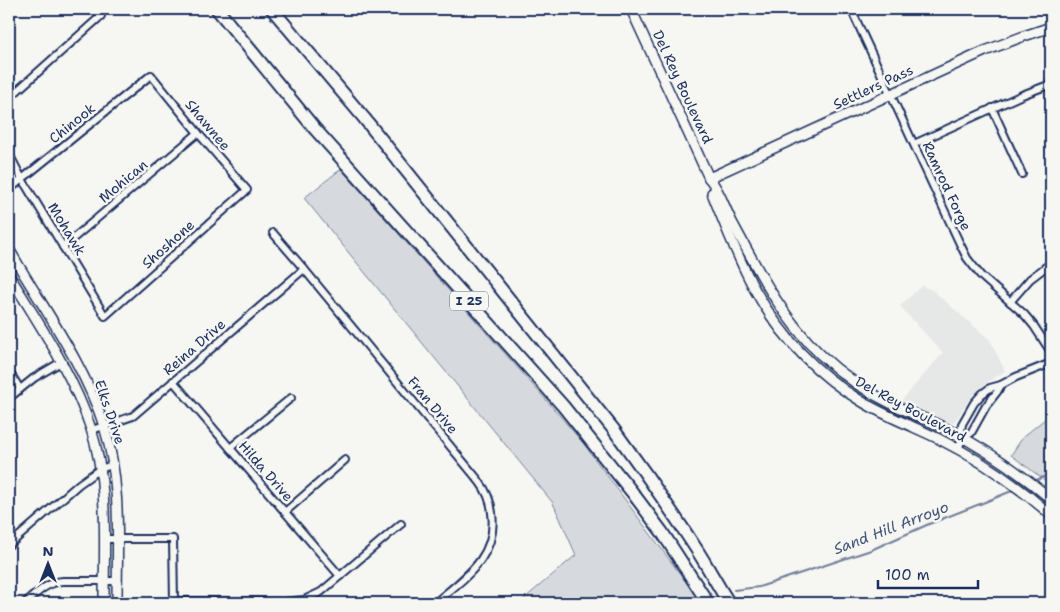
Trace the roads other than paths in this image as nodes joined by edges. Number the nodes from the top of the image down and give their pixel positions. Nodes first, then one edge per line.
1 (95, 9) edge
2 (217, 9) edge
3 (272, 9) edge
4 (631, 9) edge
5 (851, 9) edge
6 (1051, 27) edge
7 (152, 75) joint
8 (1051, 84) edge
9 (891, 94) junction
10 (9, 98) edge
11 (992, 108) junction
12 (198, 133) junction
13 (914, 144) junction
14 (9, 154) edge
15 (1022, 174) dead end
16 (709, 178) junction
17 (22, 179) junction
18 (9, 190) edge
19 (247, 190) joint
20 (273, 233) dead end
21 (64, 247) junction
22 (9, 249) edge
23 (1051, 263) edge
24 (304, 268) junction
25 (9, 275) edge
26 (1010, 302) junction
27 (105, 316) joint
28 (1051, 352) edge
29 (61, 362) junction
30 (1051, 363) edge
31 (9, 371) edge
32 (174, 381) junction
33 (1001, 386) junction
34 (20, 389) junction
35 (9, 398) edge
36 (292, 398) dead end
37 (104, 427) junction
38 (92, 430) junction
39 (963, 438) junction
40 (230, 448) junction
41 (958, 449) junction
42 (345, 460) dead end
43 (112, 465) junction
44 (100, 469) junction
45 (1051, 499) edge
46 (285, 512) junction
47 (1049, 513) edge
48 (401, 524) dead end
49 (105, 539) junction
50 (118, 539) junction
51 (9, 545) edge
52 (340, 576) junction
53 (104, 581) junction
54 (117, 581) junction
55 (174, 602) edge
56 (25, 603) edge
57 (104, 603) edge
58 (117, 603) edge
59 (435, 603) edge
60 (708, 603) edge
61 (728, 603) edge

1 - 10 street
2 - 60 highway, I 25
3 - 61 highway, I 25
4 - 16 main road, Del Rey Boulevard
5 - 9 street, Ramrod Forge
6 - 9 main road, Settlers Pass
7 - 12 street, Shawnee
7 - 17 street, Chinook
8 - 11 street
9 - 13 street, Ramrod Forge
9 - 16 main road, Settlers Pass
11 - 13 street
11 - 15 street
12 - 19 street, Shawnee
12 - 21 street, Mohican
13 - 26 street, Ramrod Forge
14 - 17 street, Mohawk
16 - 39 main road, Del Rey Boulevard
16 - 41 main road, Del Rey Boulevard
17 - 18 street, Chinook
17 - 21 street, Mohawk
19 - 27 street, Shoshone
20 - 24 street, Fran Drive
21 - 27 street, Mohawk
22 - 37 main road, Elks Drive
23 - 26 street
24 - 32 street, Reina Drive
24 - 59 street, Fran Drive
25 - 29 main road, Elks Drive
26 - 28 street, Ramrod Forge
29 - 34 street
29 - 38 main road, Elks Drive
30 - 33 street
31 - 34 street
32 - 37 street, Reina Drive
32 - 40 street, Hilda Drive
33 - 39 street
33 - 39 street
34 - 35 street
36 - 40 street
37 - 38 street, Reina Drive
37 - 43 main road, Elks Drive
38 - 44 main road, Elks Drive
39 - 41 street
39 - 45 main road, Del Rey Boulevard
40 - 46 street, Hilda Drive
41 - 47 main road, Del Rey Boulevard
42 - 46 street
43 - 44 street
43 - 50 main road, Elks Drive
44 - 49 main road, Elks Drive
44 - 51 street
46 - 52 street, Hilda Drive
48 - 52 street
49 - 50 street
49 - 53 main road, Elks Drive
50 - 54 main road, Elks Drive
50 - 55 street
52 - 55 street
53 - 54 street
53 - 56 street
53 - 57 main road, Elks Drive
54 - 58 main road, Elks Drive

